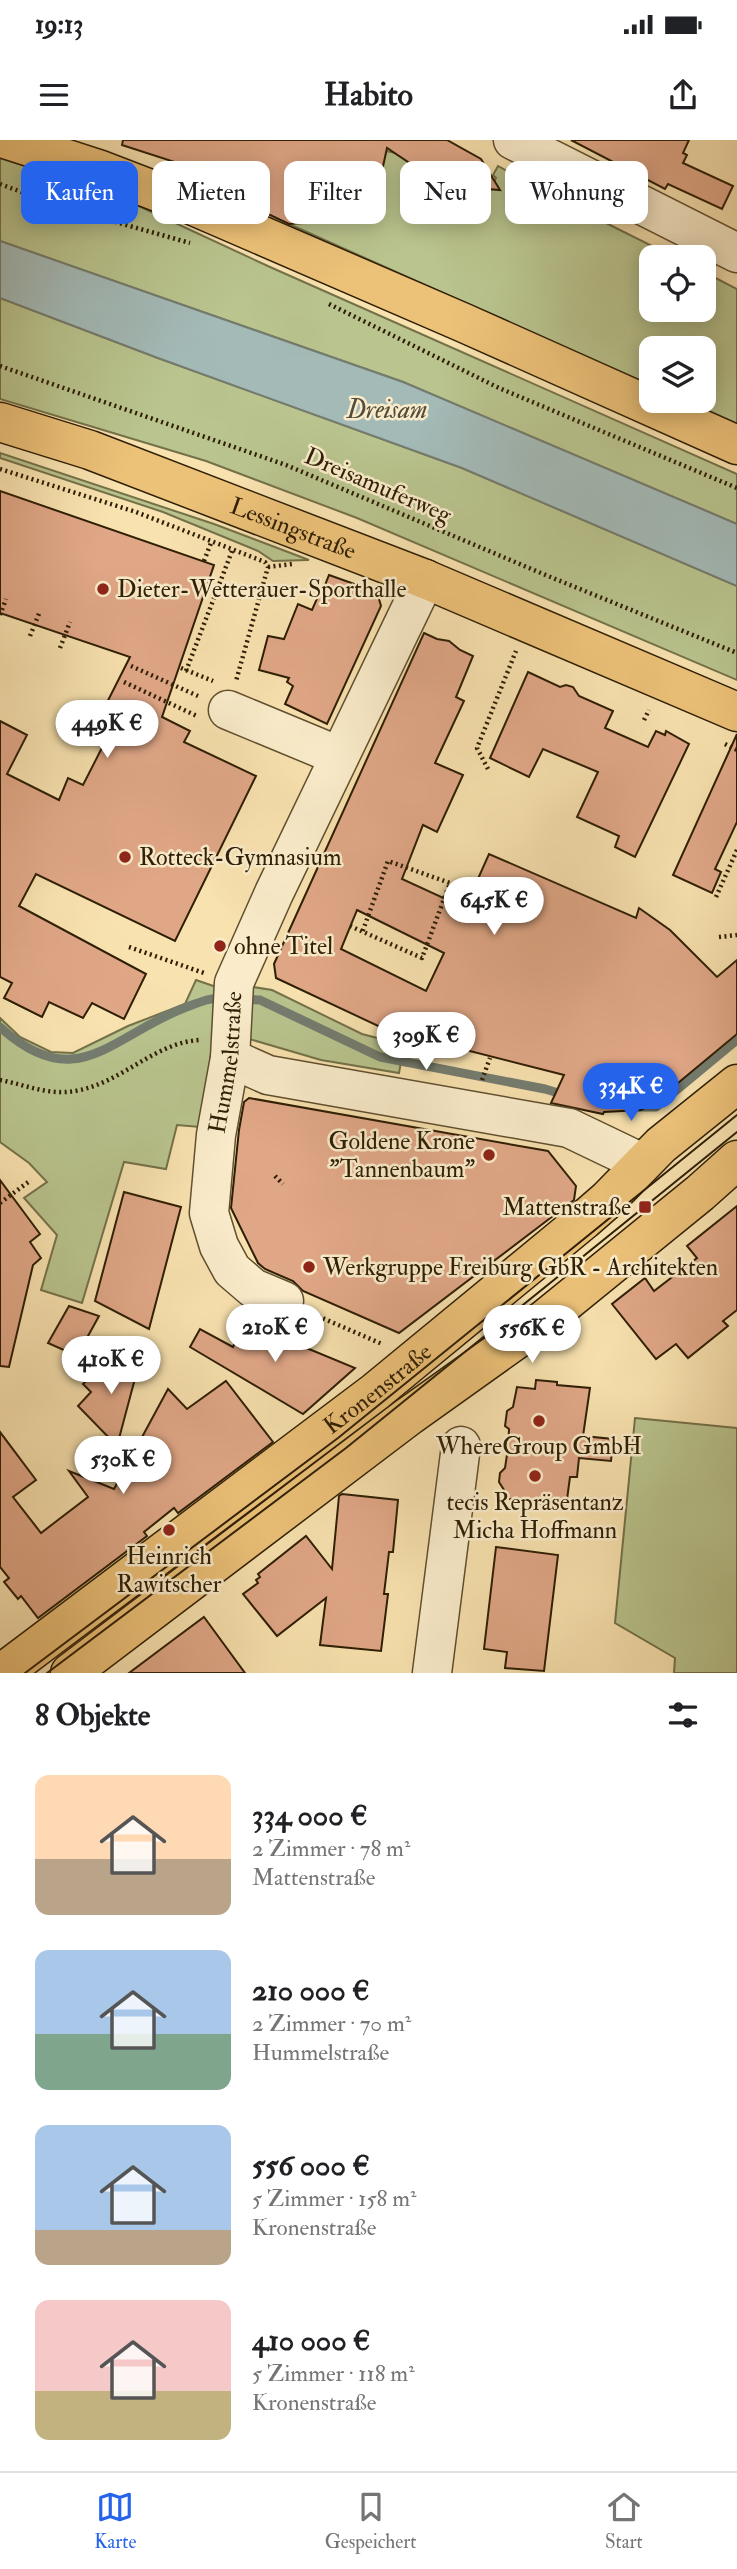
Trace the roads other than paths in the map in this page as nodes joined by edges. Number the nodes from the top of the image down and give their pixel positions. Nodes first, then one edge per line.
1 (8, 140) edge
2 (513, 140) edge
3 (737, 253) edge
4 (0, 422) edge
5 (737, 446) edge
6 (425, 579) junction
7 (230, 699) road end
8 (737, 712) edge
9 (339, 756) junction
10 (230, 1054) junction
11 (737, 1084) edge
12 (737, 1160) edge
13 (642, 1163) junction
14 (284, 1301) road end
15 (461, 1446) dead end
16 (5, 1663) edge
17 (70, 1673) edge
18 (432, 1673) edge

1 - 5 main road
2 - 3 street
4 - 6 main road, Lessingstraße
6 - 8 main road, Lessingstraße
6 - 9 street, Hummelstraße
7 - 9 street
9 - 10 street, Hummelstraße
10 - 13 street
10 - 14 street, Hummelstraße
11 - 13 main road, Kronenstraße
12 - 17 main road, Kronenstraße
13 - 16 main road, Kronenstraße
15 - 18 street

